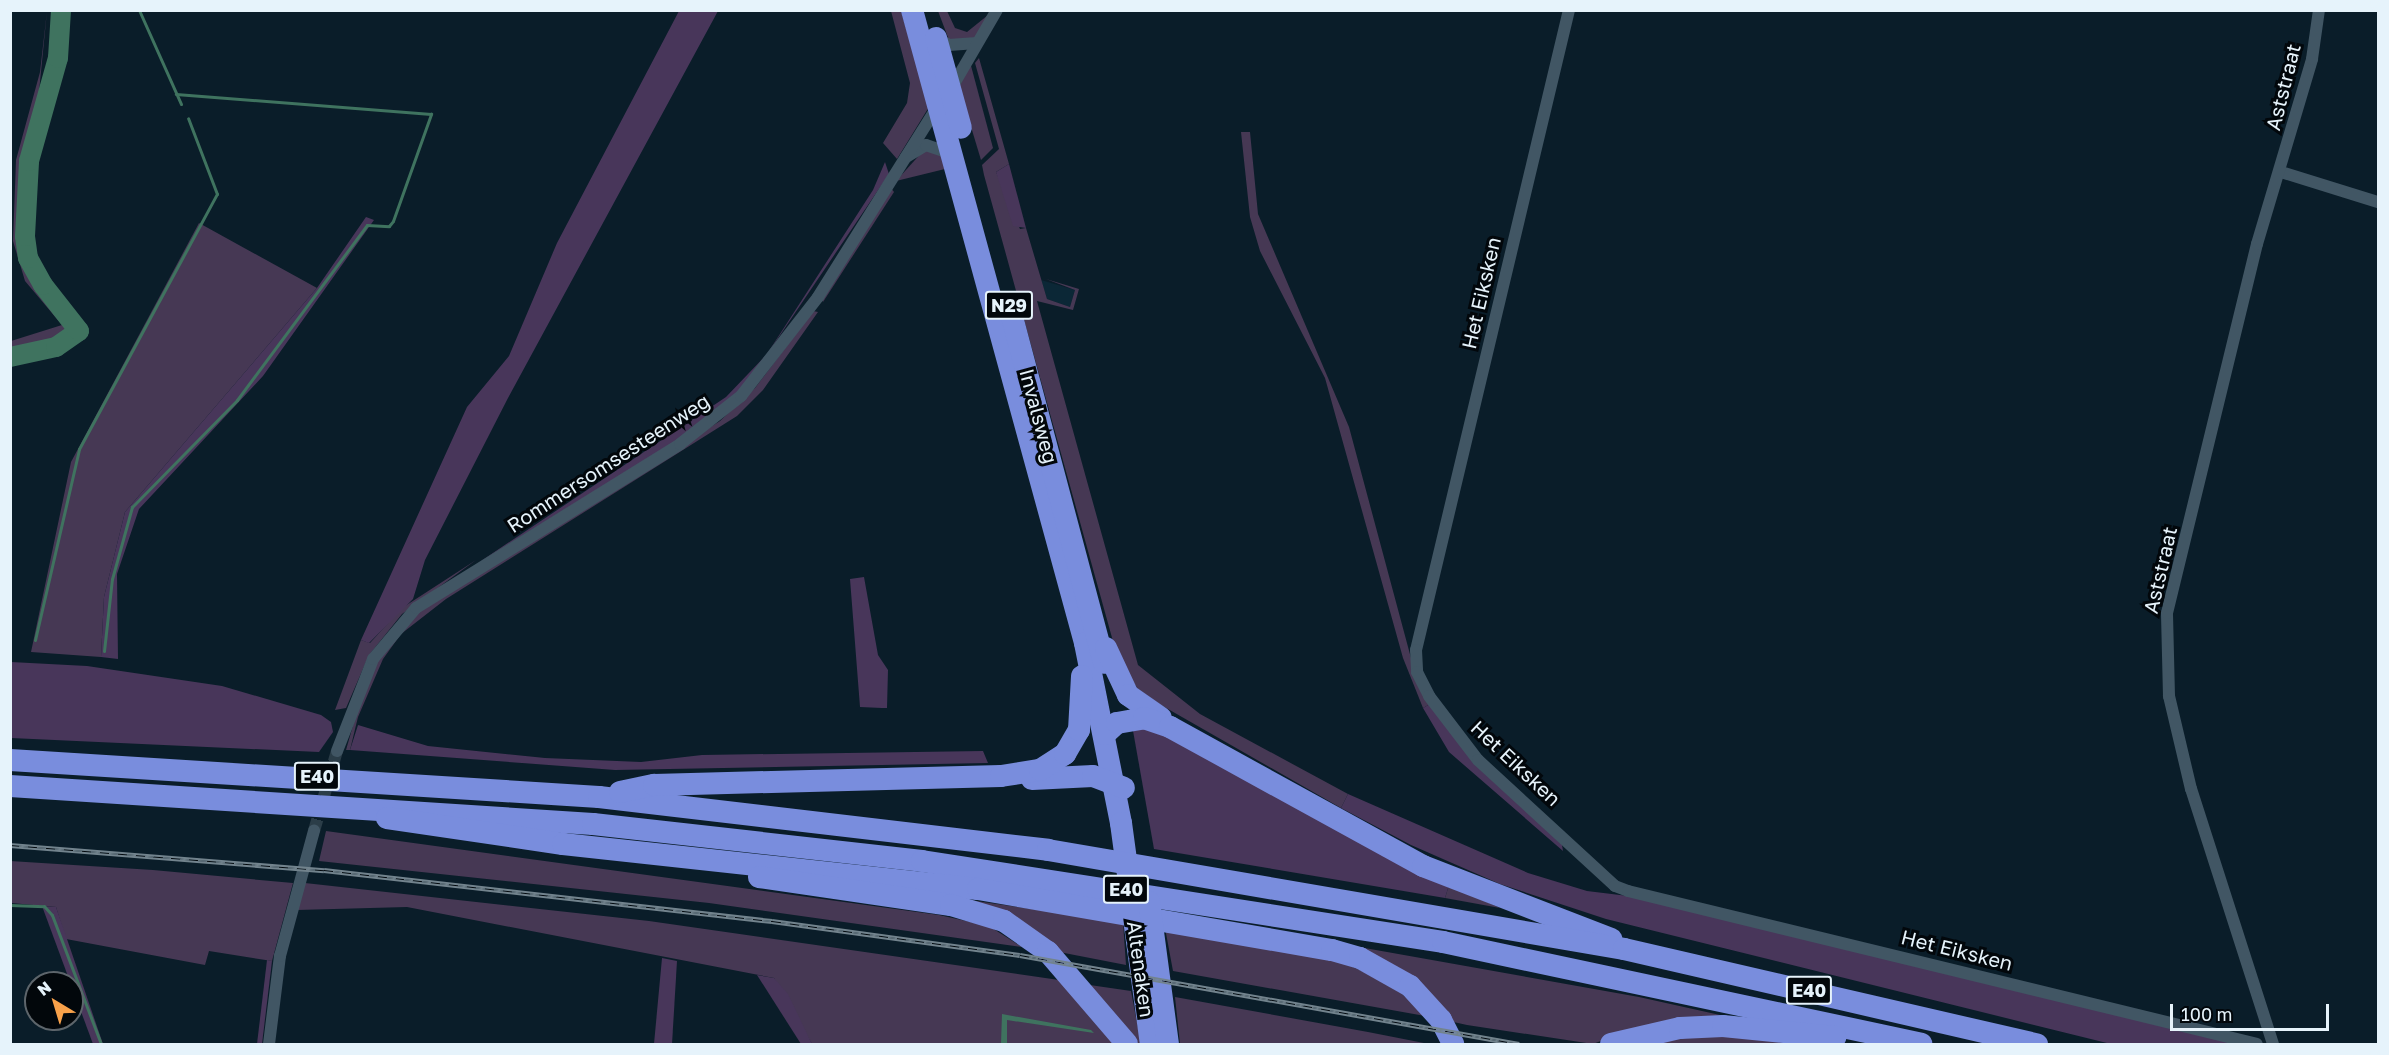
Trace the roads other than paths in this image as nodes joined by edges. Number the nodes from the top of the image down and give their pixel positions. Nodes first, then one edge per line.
1 (912, 10) edge
2 (928, 10) edge
3 (997, 10) edge
4 (1569, 10) edge
5 (2319, 10) edge
6 (936, 38) junction
7 (977, 43) junction
8 (944, 98) junction
9 (952, 154) junction
10 (905, 158) junction
11 (2281, 172) junction
12 (2379, 202) edge
13 (1078, 627) junction
14 (1100, 639) junction
15 (1170, 727) junction
16 (1111, 729) junction
17 (337, 751) tunnel mouth
18 (10, 760) edge
19 (1001, 776) junction
20 (10, 786) edge
21 (1122, 786) junction
22 (599, 797) junction
23 (356, 805) junction
24 (1128, 824) joint
25 (314, 831) tunnel mouth
26 (563, 844) junction
27 (1624, 949) junction
28 (1154, 996) junction
29 (1886, 1036) junction
30 (269, 1044) edge
31 (1127, 1044) edge
32 (1151, 1044) edge
33 (1168, 1044) edge
34 (1453, 1044) edge
35 (1611, 1044) edge
36 (1921, 1044) edge
37 (2037, 1044) edge
38 (2257, 1044) edge
39 (2273, 1044) edge

1 - 8 highway, Invalsweg / N29
2 - 6 highway, Invalsweg / N29
3 - 7 street, Rommersomsesteenweg
4 - 38 street, Het Eiksken
5 - 11 street, Aststraat
6 - 7 street
6 - 8 highway, Invalsweg / N29
7 - 8 street, Rommersomsesteenweg
8 - 9 highway, Invalsweg / N29
8 - 10 street, Rommersomsesteenweg
8 - 14 highway, Invalsweg / N29
9 - 10 street
9 - 13 highway, Invalsweg / N29
10 - 17 street, Rommersomsesteenweg
11 - 12 street
11 - 39 street, Aststraat
13 - 16 highway, Invalsweg / N29
13 - 19 highway
14 - 15 highway
14 - 16 highway, Invalsweg / N29
15 - 16 highway
15 - 27 highway
16 - 21 highway, Invalsweg / N29
18 - 22 highway, E40
19 - 21 highway
19 - 22 highway
20 - 23 highway, E40
21 - 24 highway, Invalsweg / N29
22 - 27 highway, E40
23 - 26 highway
23 - 29 highway, E40
24 - 28 highway, Altenaken / N29
25 - 30 street
26 - 31 highway
26 - 34 highway
27 - 37 highway, E40
28 - 32 highway, Altenaken / N29
28 - 33 highway, Altenaken / N29
29 - 35 highway
29 - 36 highway, E40

